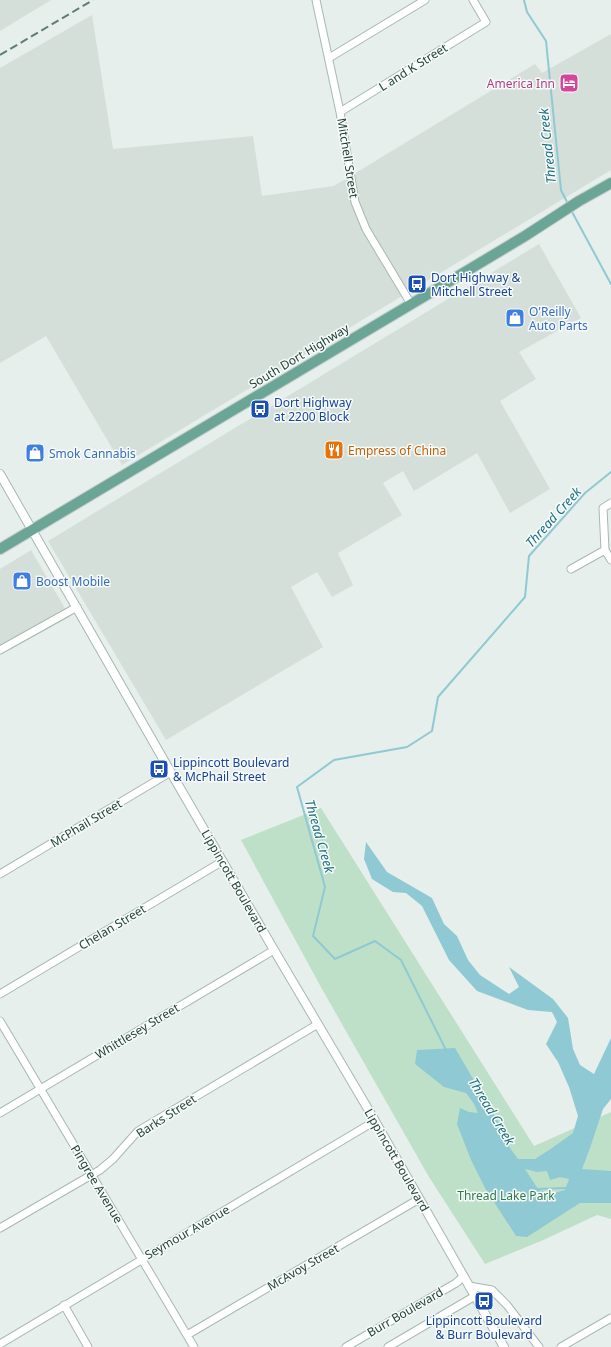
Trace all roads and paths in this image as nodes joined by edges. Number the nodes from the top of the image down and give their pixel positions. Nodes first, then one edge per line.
1 (425, 0) edge
2 (473, 0) edge
3 (318, 1) edge
4 (329, 58) junction
5 (340, 112) junction
6 (611, 183) edge
7 (411, 304) junction
8 (0, 474) edge
9 (611, 503) edge
10 (32, 530) junction
11 (0, 549) edge
12 (605, 550) junction
13 (611, 560) edge
14 (571, 569) dead end
15 (76, 607) junction
16 (0, 650) edge
17 (171, 772) junction
18 (223, 861) junction
19 (0, 874) edge
20 (274, 950) junction
21 (0, 994) edge
22 (0, 1021) edge
23 (318, 1024) junction
24 (41, 1088) junction
25 (0, 1113) edge
26 (375, 1121) junction
27 (91, 1174) junction
28 (419, 1199) junction
29 (0, 1228) edge
30 (142, 1258) junction
31 (464, 1276) junction
32 (469, 1286) junction
33 (475, 1296) junction
34 (64, 1306) junction
35 (611, 1318) edge
36 (187, 1335) junction
37 (0, 1344) edge
38 (88, 1347) edge
39 (194, 1347) edge
40 (346, 1347) edge
41 (388, 1347) edge
42 (504, 1347) edge
43 (539, 1347) edge
44 (561, 1347) edge

1 - 4 street
2 - 5 street, L and K Street
3 - 4 street, Mitchell Street
4 - 5 street, Mitchell Street
5 - 7 street, Mitchell Street
6 - 7 main road, South Dort Highway
7 - 10 main road, South Dort Highway
8 - 10 street, Lippincott Boulevard
9 - 12 street
10 - 11 main road, South Dort Highway
10 - 15 street, Lippincott Boulevard
12 - 13 street
12 - 14 street
15 - 16 street
15 - 17 street, Lippincott Boulevard
17 - 18 street, Lippincott Boulevard
17 - 19 street, McPhail Street
18 - 20 street, Lippincott Boulevard
18 - 21 street, Chelan Street
20 - 23 street, Lippincott Boulevard
20 - 24 street, Whittlesey Street
22 - 24 street, Pingree Avenue
23 - 26 street, Lippincott Boulevard
23 - 27 street, Barks Street
24 - 25 street, Whittlesey Street
24 - 27 street, Pingree Avenue
26 - 28 street, Lippincott Boulevard
26 - 30 street, Seymour Avenue
27 - 29 street, Barks Street
27 - 30 street, Pingree Avenue
28 - 31 street, Lippincott Boulevard
28 - 36 street, McAvoy Street
30 - 34 street, Seymour Avenue
30 - 36 street, Pingree Avenue
31 - 32 street, Lippincott Boulevard
31 - 40 street, Burr Boulevard
32 - 33 street, Lippincott Boulevard
32 - 43 street
33 - 41 street, Burr Boulevard
33 - 42 street, Lippincott Boulevard
34 - 37 street, Seymour Avenue
34 - 38 street
35 - 44 street
36 - 39 street, Pingree Avenue

